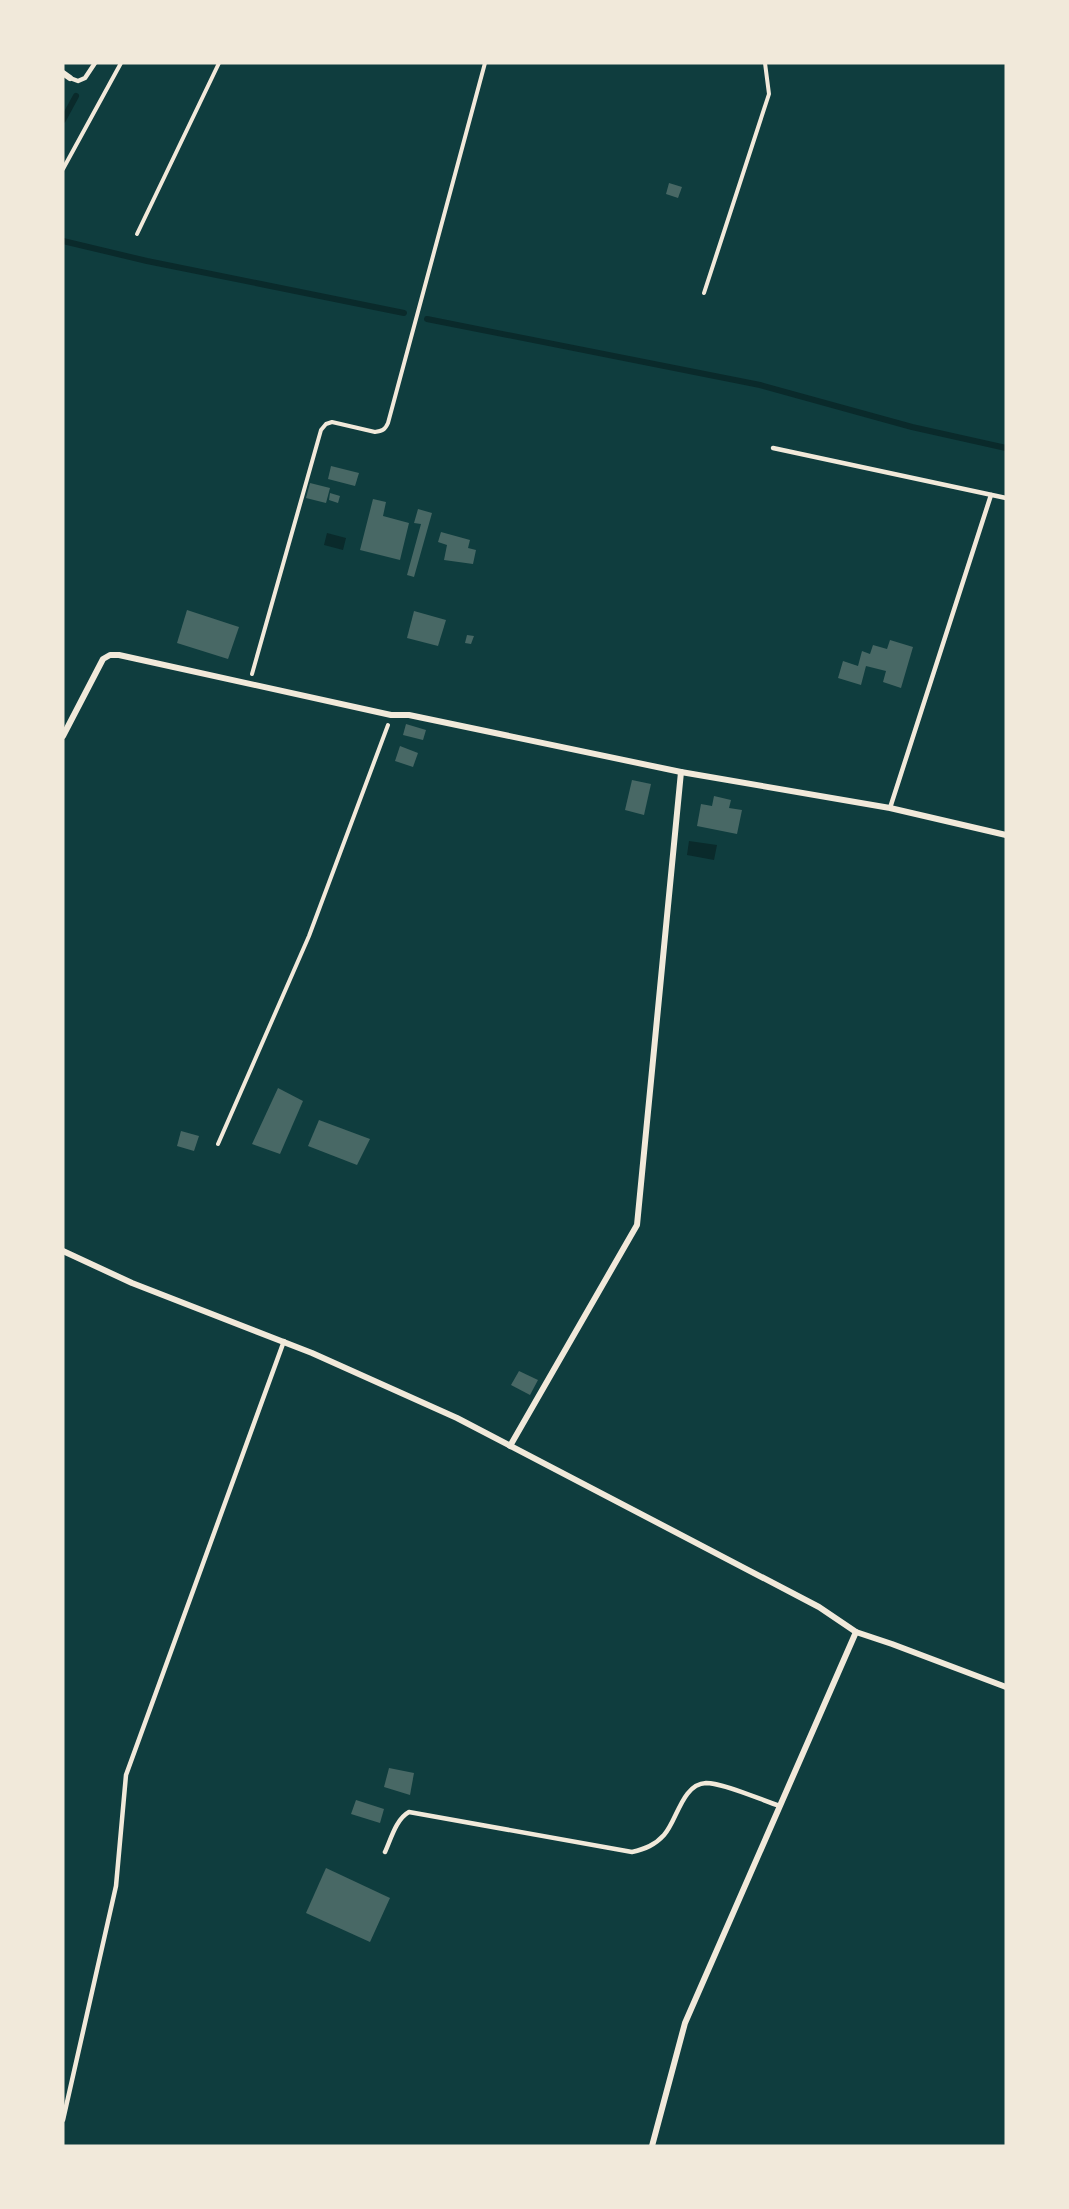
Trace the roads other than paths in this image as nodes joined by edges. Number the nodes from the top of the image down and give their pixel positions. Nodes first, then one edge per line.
1 (94, 63) edge
2 (63, 73) edge
3 (70, 78) joint
4 (773, 448) dead end
5 (991, 495) junction
6 (1006, 498) edge
7 (63, 736) edge
8 (681, 772) junction
9 (890, 808) junction
10 (1006, 835) edge
11 (63, 1251) edge
12 (284, 1341) junction
13 (510, 1446) junction
14 (856, 1632) junction
15 (1006, 1687) edge
16 (780, 1806) junction
17 (385, 1852) dead end
18 (63, 2120) edge
19 (652, 2146) edge

1 - 3 lane
2 - 3 street
4 - 5 lane
5 - 6 lane
5 - 9 lane
7 - 8 street
8 - 9 street
8 - 13 street
9 - 10 street
11 - 12 street
12 - 13 street
12 - 18 lane
13 - 14 street
14 - 15 street
14 - 16 street
16 - 17 lane
16 - 19 street

